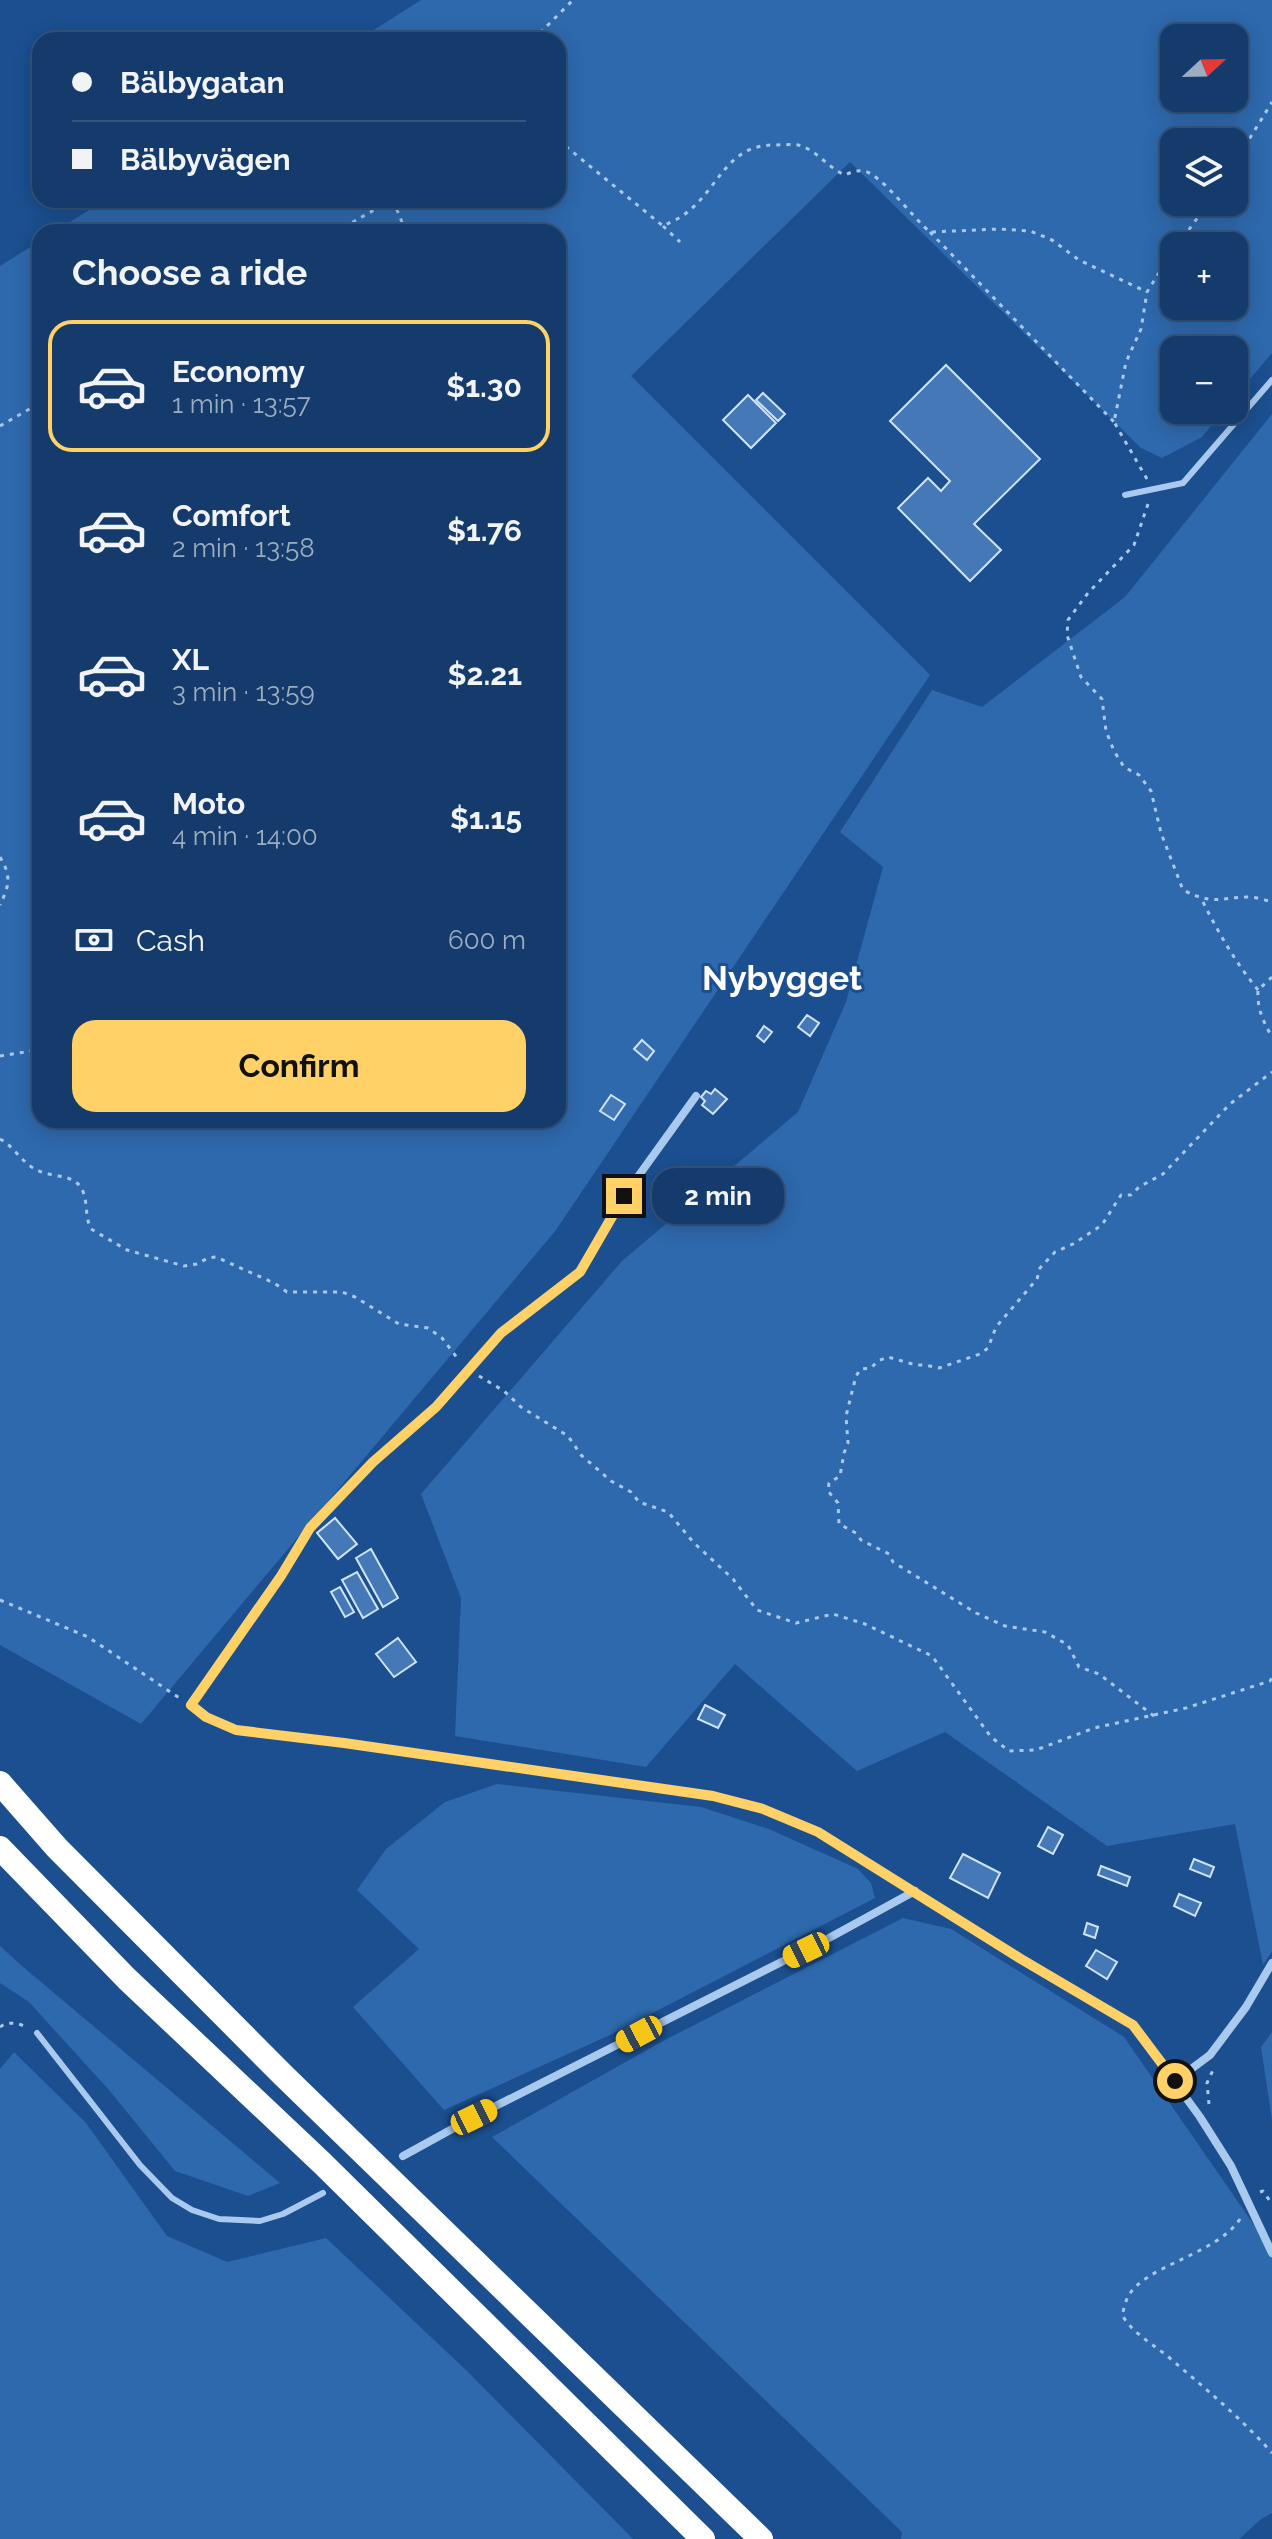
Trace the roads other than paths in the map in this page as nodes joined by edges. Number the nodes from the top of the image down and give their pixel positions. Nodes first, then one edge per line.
1 (1272, 380) edge
2 (1125, 495) dead end
3 (696, 1096) dead end
4 (0, 1783) edge
5 (0, 1848) edge
6 (915, 1891) junction
7 (1272, 1963) edge
8 (37, 2033) road end
9 (1175, 2081) junction
10 (403, 2156) dead end
11 (323, 2193) dead end
12 (1272, 2253) edge
13 (703, 2539) edge
14 (761, 2539) edge

1 - 2 lane
3 - 6 street
4 - 14 highway
5 - 13 highway
6 - 9 street
6 - 10 street
7 - 9 street
8 - 11 lane
9 - 12 street

